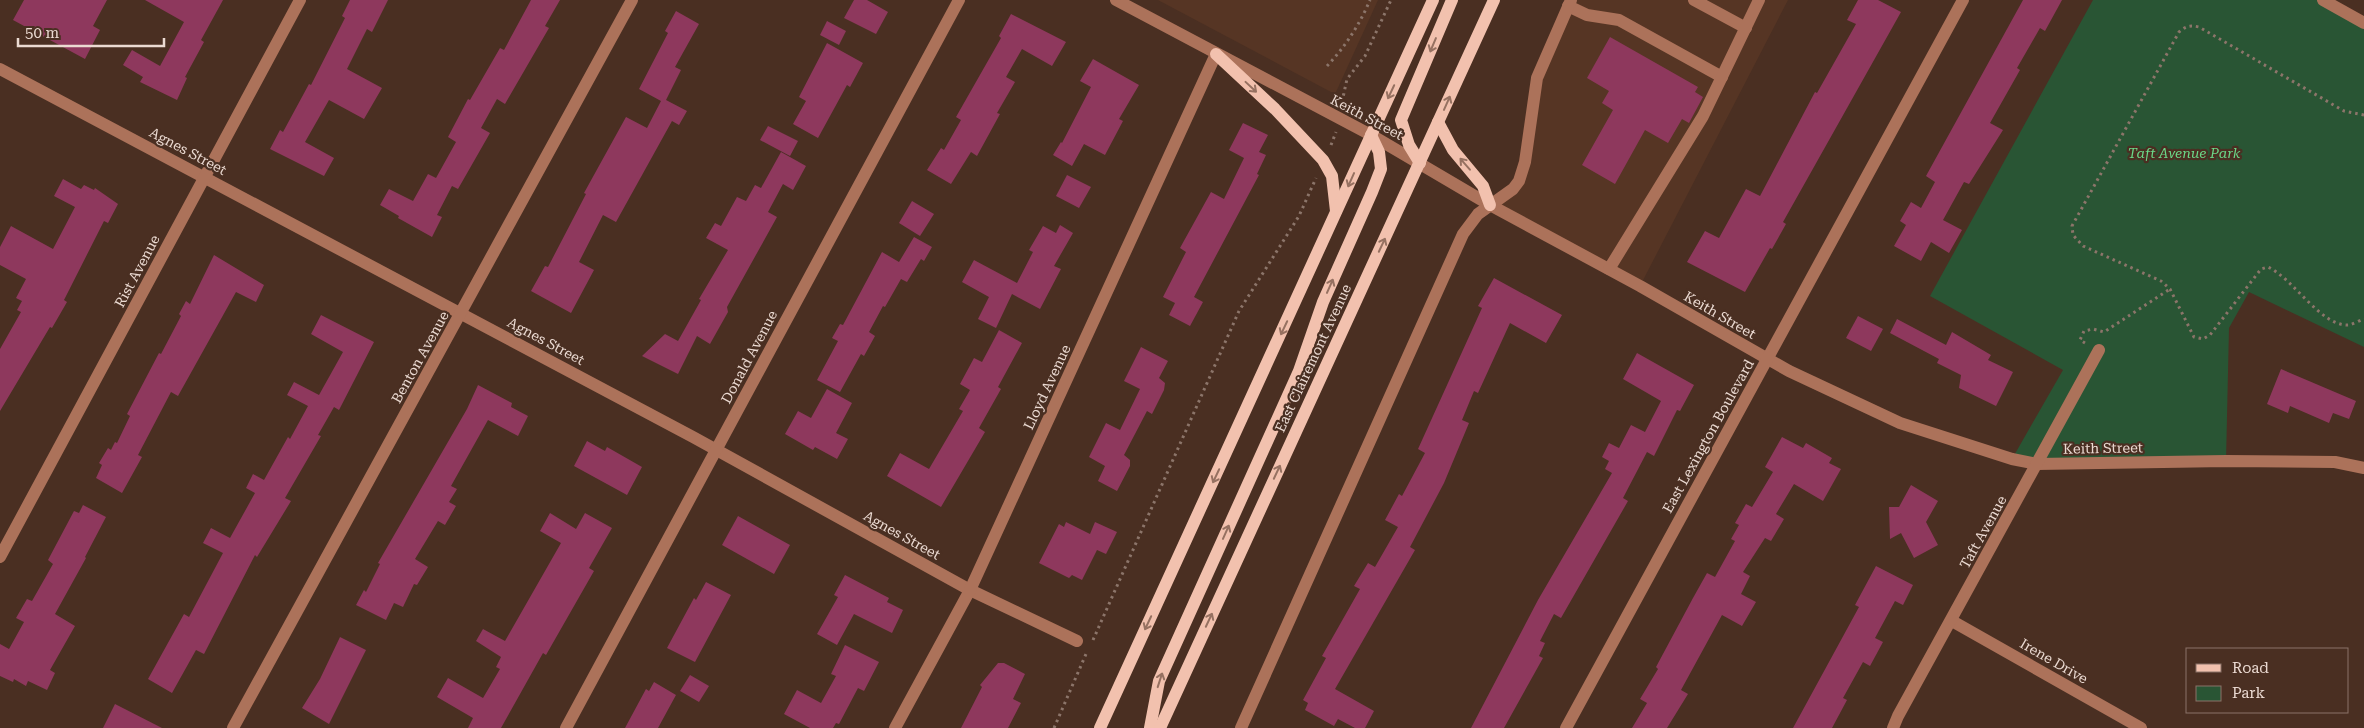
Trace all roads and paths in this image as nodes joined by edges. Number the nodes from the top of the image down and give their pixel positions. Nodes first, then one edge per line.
1 (300, 0) edge
2 (632, 0) edge
3 (959, 0) edge
4 (1116, 0) edge
5 (1370, 0) edge
6 (1391, 0) edge
7 (1433, 0) edge
8 (1452, 0) edge
9 (1494, 0) edge
10 (1694, 0) edge
11 (1759, 0) edge
12 (1963, 0) edge
13 (2323, 0) edge
14 (1569, 3) edge
15 (2364, 23) edge
16 (1746, 28) junction
17 (1216, 54) junction
18 (1327, 66) dead end
19 (0, 69) edge
20 (1722, 77) junction
21 (2364, 115) edge
22 (1340, 119) junction
23 (1438, 122) junction
24 (1371, 136) junction
25 (1323, 160) junction
26 (1420, 163) junction
27 (205, 177) junction
28 (1490, 205) junction
29 (1336, 213) junction
30 (1609, 269) junction
31 (2170, 288) junction
32 (462, 313) junction
33 (2364, 319) edge
34 (2099, 350) joint
35 (1767, 359) junction
36 (716, 449) junction
37 (2037, 464) junction
38 (2364, 468) edge
39 (0, 557) edge
40 (970, 590) junction
41 (1952, 621) junction
42 (1077, 641) dead end
43 (1092, 642) dead end
44 (1088, 650) dead end
45 (233, 728) edge
46 (566, 728) edge
47 (895, 728) edge
48 (1054, 728) edge
49 (1100, 728) edge
50 (1150, 728) edge
51 (1160, 728) edge
52 (1241, 728) edge
53 (1566, 728) edge
54 (1893, 728) edge
55 (2140, 728) edge

1 - 27 street, Rist Avenue
2 - 32 street, Benton Avenue
3 - 36 street, Donald Avenue
4 - 17 street, Keith Street
5 - 18 path
6 - 22 path
7 -> 24 main road
8 -> 26 main road
23 -> 9 main road, East Clairemont Avenue
10 - 16 street
11 - 16 street
12 - 35 street, East Lexington Boulevard
13 - 15 street
14 - 20 street
14 - 28 street
16 - 20 street
17 - 22 street, Keith Street
17 -> 25 main road
17 - 40 street, Lloyd Avenue
19 - 27 street, Agnes Street
20 - 30 street
21 - 31 path
22 - 24 street, Keith Street
22 - 25 path
23 - 26 main road, East Clairemont Avenue
28 -> 23 main road
24 - 26 street, Keith Street
24 -> 29 main road
50 -> 24 main road
25 - 29 main road
25 - 43 path
26 - 28 street, Keith Street
51 -> 26 main road, East Clairemont Avenue
27 - 32 street, Agnes Street
27 - 39 street, Rist Avenue
28 - 30 street, Keith Street
28 - 52 street
29 -> 49 main road
30 - 35 street, Keith Street
31 - 33 path
31 - 34 path
32 - 36 street, Agnes Street
32 - 45 street, Benton Avenue
34 - 37 street, Taft Avenue
35 - 37 street, Keith Street
35 - 53 street, East Lexington Boulevard
36 - 40 street, Agnes Street
36 - 46 street, Donald Avenue
37 - 38 street, Keith Street
37 - 41 street, Taft Avenue
40 - 42 street, Agnes Street
40 - 47 street, Lloyd Avenue
41 - 54 street, Taft Avenue
41 - 55 street, Irene Drive
44 - 48 path

